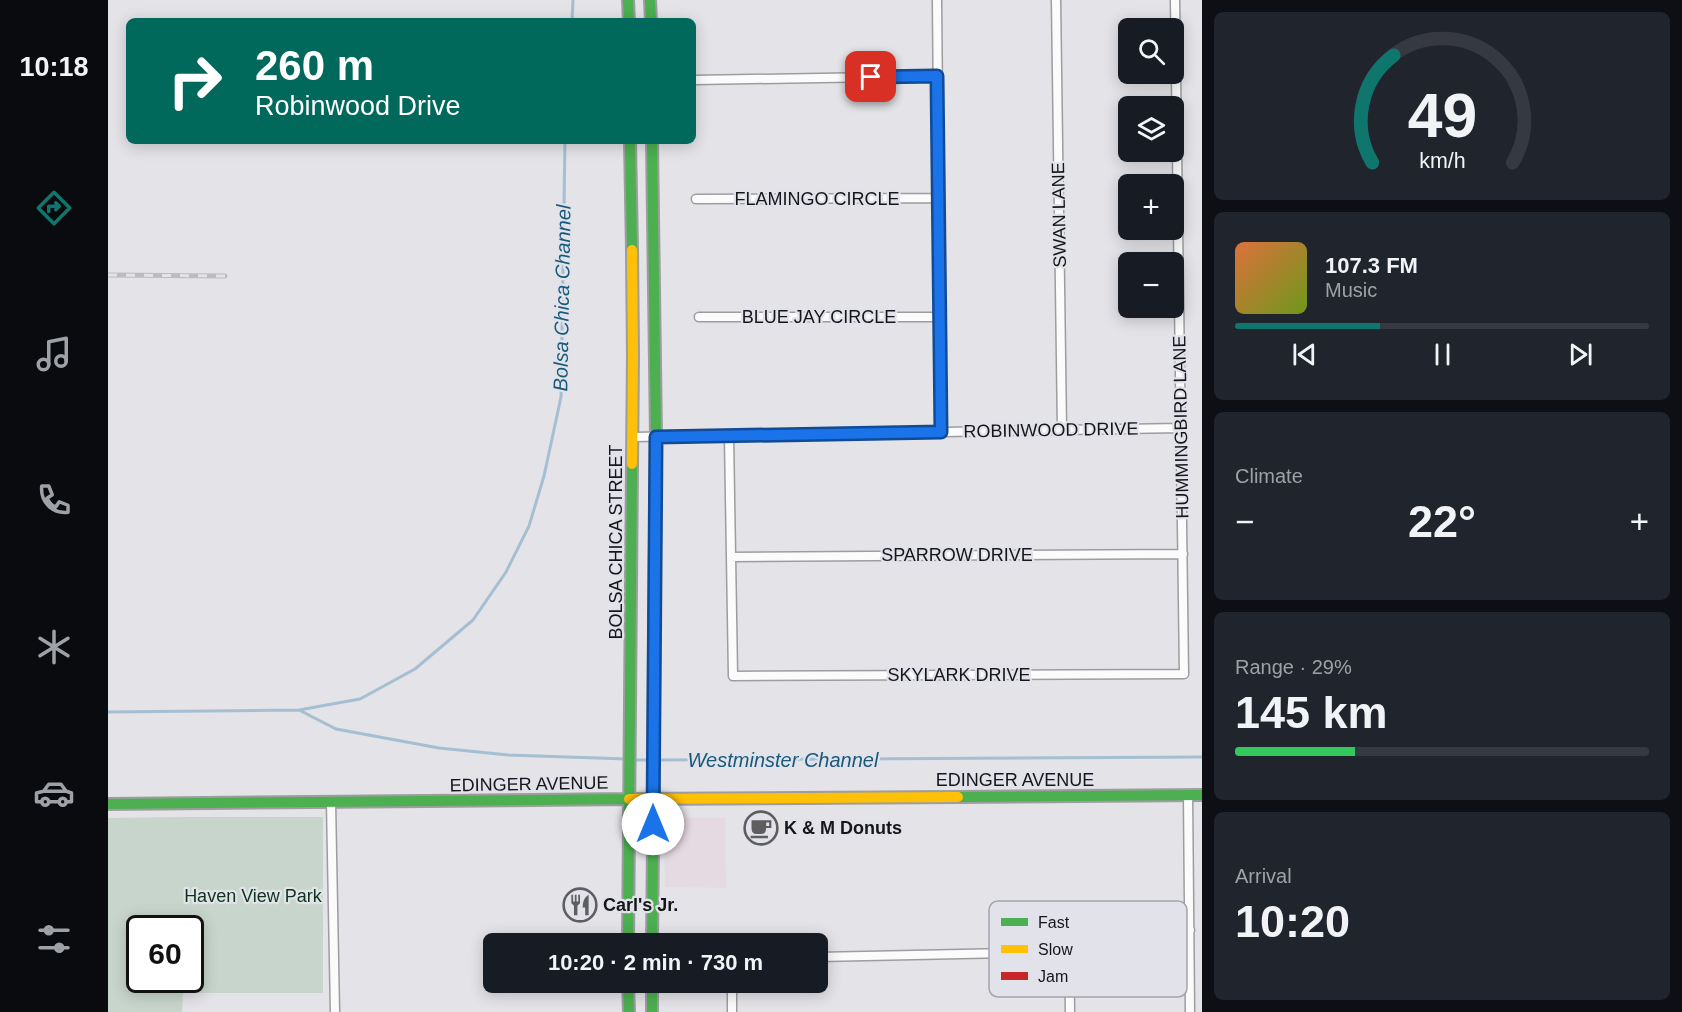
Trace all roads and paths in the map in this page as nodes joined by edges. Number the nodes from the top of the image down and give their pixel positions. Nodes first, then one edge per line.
1 (628, 0) edge
2 (650, 0) edge
3 (936, 0) edge
4 (1056, 0) edge
5 (1175, 0) edge
6 (629, 18) edge
7 (651, 18) edge
8 (937, 76) junction
9 (696, 80) edge
10 (630, 144) edge
11 (652, 144) edge
12 (938, 198) junction
13 (696, 199) dead end
14 (939, 317) junction
15 (699, 318) dead end
16 (1181, 428) junction
17 (1062, 430) junction
18 (941, 432) junction
19 (729, 435) junction
20 (633, 437) junction
21 (656, 437) junction
22 (1183, 554) junction
23 (731, 557) junction
24 (1184, 674) joint
25 (1188, 795) junction
26 (1202, 795) edge
27 (629, 799) junction
28 (653, 799) junction
29 (331, 802) junction
30 (108, 804) edge
31 (1187, 930) edge
32 (1190, 930) junction
33 (628, 933) edge
34 (652, 933) edge
35 (989, 953) edge
36 (828, 957) edge
37 (628, 993) edge
38 (652, 993) edge
39 (732, 993) edge
40 (1070, 997) edge
41 (335, 1012) edge
42 (629, 1012) edge
43 (652, 1012) edge
44 (732, 1012) edge
45 (1070, 1012) edge
46 (1190, 1012) edge

1 - 6 main road
2 - 7 main road
3 - 8 street
4 - 17 street, SWAN LANE
5 - 16 street, HUMMINGBIRD LANE
8 - 9 street
8 - 12 street
10 - 20 main road, BOLSA CHICA STREET
11 - 21 main road
12 - 13 street, FLAMINGO CIRCLE
12 - 14 street
14 - 15 street, BLUE JAY CIRCLE
14 - 18 street
16 - 17 street, ROBINWOOD DRIVE
16 - 22 street, HUMMINGBIRD LANE
17 - 18 street, ROBINWOOD DRIVE
18 - 19 street, ROBINWOOD DRIVE
19 - 21 street, ROBINWOOD DRIVE
19 - 23 street
20 - 21 street, ROBINWOOD DRIVE
20 - 27 main road, BOLSA CHICA STREET
21 - 28 main road
22 - 23 street, SPARROW DRIVE
22 - 24 street, HUMMINGBIRD LANE
23 - 24 street, SKYLARK DRIVE
25 - 26 main road, EDINGER AVENUE
25 - 28 main road, EDINGER AVENUE
25 - 32 street
27 - 28 main road, EDINGER AVENUE
27 - 29 main road, EDINGER AVENUE
27 - 33 main road, BOLSA CHICA STREET
28 - 34 main road
29 - 30 main road, EDINGER AVENUE
29 - 41 street
31 - 32 street
32 - 46 street
35 - 36 street
37 - 42 main road
38 - 43 main road
39 - 44 street
40 - 45 street

